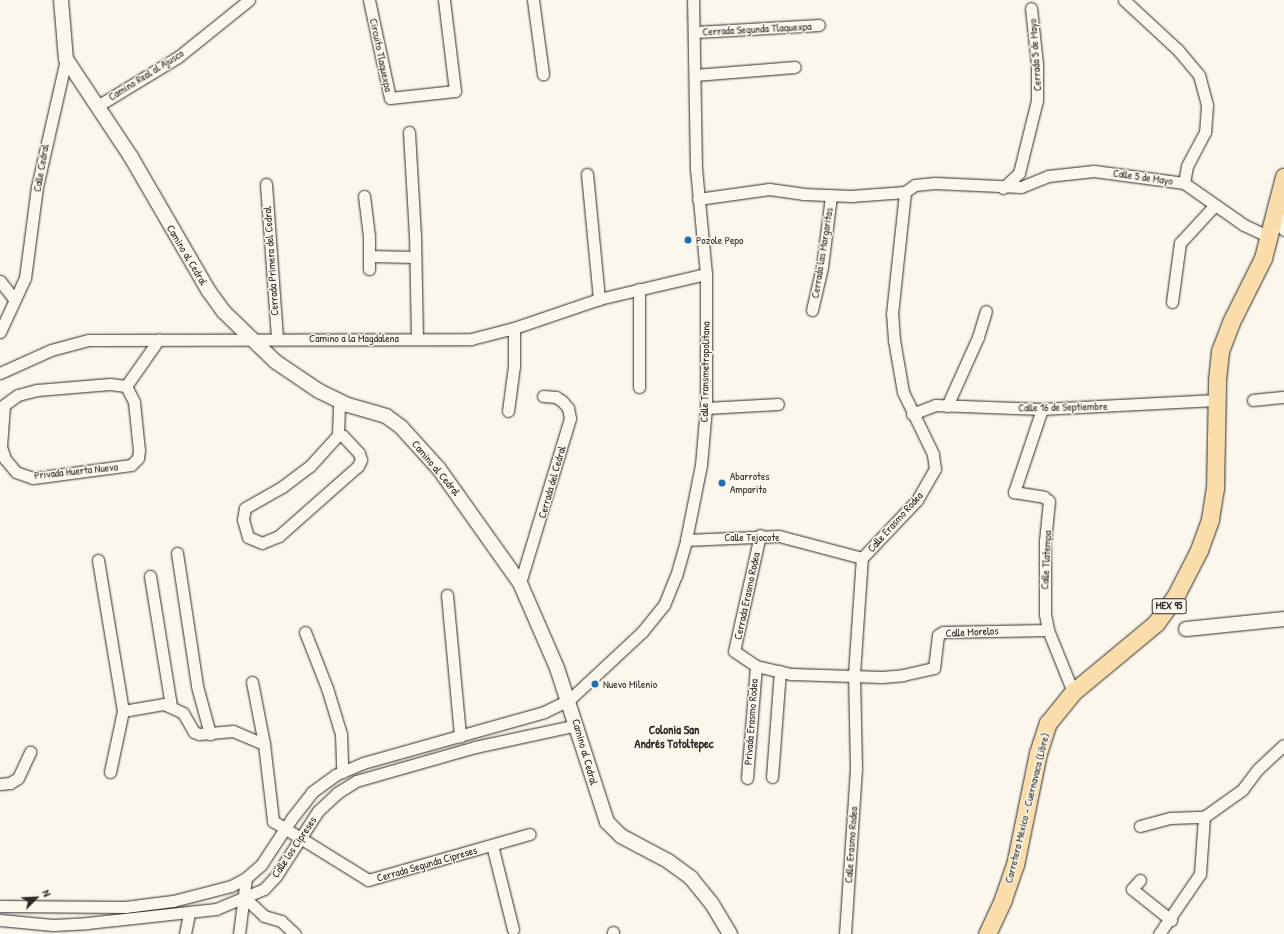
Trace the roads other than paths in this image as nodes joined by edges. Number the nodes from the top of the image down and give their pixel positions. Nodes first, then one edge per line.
1 (61, 0) edge
2 (249, 0) edge
3 (369, 0) edge
4 (444, 0) edge
5 (533, 0) edge
6 (693, 0) edge
7 (1124, 0) edge
8 (1031, 8) dead end
9 (818, 25) dead end
10 (696, 32) junction
11 (66, 58) junction
12 (796, 67) dead end
13 (543, 74) dead end
14 (695, 75) junction
15 (99, 104) junction
16 (409, 132) dead end
17 (587, 174) dead end
18 (1284, 177) edge
19 (1184, 183) junction
20 (266, 184) dead end
21 (1003, 188) junction
22 (905, 192) junction
23 (364, 196) dead end
24 (832, 196) junction
25 (698, 199) junction
26 (1214, 206) junction
27 (1277, 234) edge
28 (370, 256) junction
29 (415, 256) junction
30 (369, 269) dead end
31 (706, 274) junction
32 (0, 282) edge
33 (639, 289) junction
34 (599, 299) junction
35 (15, 300) junction
36 (1172, 302) dead end
37 (812, 310) dead end
38 (986, 311) dead end
39 (514, 328) junction
40 (0, 332) edge
41 (277, 337) junction
42 (249, 338) junction
43 (159, 339) junction
44 (417, 339) junction
45 (0, 373) edge
46 (126, 386) junction
47 (639, 387) dead end
48 (543, 396) dead end
49 (1284, 397) edge
50 (339, 400) junction
51 (1216, 400) junction
52 (1253, 400) dead end
53 (778, 404) dead end
54 (947, 406) junction
55 (706, 408) junction
56 (1042, 409) junction
57 (508, 411) dead end
58 (912, 414) junction
59 (338, 435) junction
60 (760, 535) junction
61 (686, 540) junction
62 (177, 553) dead end
63 (862, 558) junction
64 (98, 560) dead end
65 (150, 576) dead end
66 (520, 583) junction
67 (448, 595) dead end
68 (1284, 620) edge
69 (1186, 628) dead end
70 (1048, 630) junction
71 (305, 632) dead end
72 (756, 666) junction
73 (780, 671) junction
74 (854, 674) junction
75 (252, 682) dead end
76 (1073, 692) junction
77 (569, 700) junction
78 (171, 706) junction
79 (123, 711) junction
80 (577, 725) junction
81 (210, 734) junction
82 (460, 736) junction
83 (264, 744) junction
84 (1284, 745) edge
85 (30, 752) dead end
86 (110, 772) dead end
87 (342, 772) junction
88 (772, 777) dead end
89 (747, 778) dead end
90 (0, 784) edge
91 (1204, 817) junction
92 (1140, 826) dead end
93 (286, 828) junction
94 (530, 834) dead end
95 (302, 837) junction
96 (492, 845) junction
97 (246, 878) junction
98 (1140, 880) dead end
99 (246, 898) junction
100 (0, 906) edge
101 (54, 907) junction
102 (188, 914) junction
103 (0, 920) edge
104 (1171, 920) junction
105 (52, 929) edge
106 (513, 929) dead end
107 (184, 934) edge
108 (239, 934) edge
109 (295, 934) edge
110 (730, 934) edge
111 (845, 934) edge
112 (987, 934) edge
113 (1159, 934) edge

1 - 11 street, Calle Cedral
2 - 15 street, Camino Real al Ajusco
3 - 4 street, Circuito Tlaquexpa
5 - 13 street
6 - 10 street, Calle Transmetropolitana
7 - 19 street
8 - 21 street, Cerrada 5 de Mayo
9 - 10 street, Cerrada Segunda Tlaquexpa
10 - 14 street, Calle Transmetropolitana
11 - 15 street, Camino al Cedral
11 - 35 street, Calle Cedral
12 - 14 street
14 - 25 street, Calle Transmetropolitana
15 - 42 street, Camino al Cedral
16 - 29 street
17 - 34 street
18 - 27 main road, Carretera México - Cuernavaca (Libre) / MEX 95
19 - 21 street, Calle 5 de Mayo
19 - 26 street, Calle 5 de Mayo
20 - 41 street, Cerrada Primera del Cedral
21 - 22 street, Calle 5 de Mayo
22 - 24 street
22 - 58 street, Calle Erasmo Rodea
23 - 28 street
24 - 25 street
24 - 37 street, Cerrada las Margaritas
25 - 31 street, Calle Transmetropolitana
26 - 27 street, Calle 5 de Mayo
26 - 36 street
27 - 51 main road, Carretera México - Cuernavaca (Libre) / MEX 95
28 - 29 street
28 - 30 street
29 - 44 street
31 - 33 street, Camino a la Magdalena
31 - 55 street, Calle Transmetropolitana
32 - 35 street
33 - 34 street, Camino a la Magdalena
33 - 47 street
34 - 39 street, Camino a la Magdalena
35 - 40 street, Calle Cedral
38 - 54 street
39 - 44 street, Camino a la Magdalena
39 - 57 street
41 - 42 street, Camino a la Magdalena
41 - 44 street, Camino a la Magdalena
42 - 43 street, Camino a la Magdalena
42 - 50 street, Camino al Cedral
43 - 45 street, Camino a la Magdalena
43 - 46 street
46 - 46 street, Privada Huerta Nueva
48 - 66 street, Cerrada del Cedral
49 - 52 street
50 - 59 street
50 - 66 street, Camino al Cedral
51 - 56 street, Calle 16 de Septiembre
51 - 76 main road, Carretera México - Cuernavaca (Libre) / MEX 95
53 - 55 street
54 - 56 street, Calle 16 de Septiembre
54 - 58 street, Calle 16 de Septiembre
55 - 61 street, Calle Transmetropolitana
56 - 70 street, Calle Tlatempa
58 - 63 street, Calle Erasmo Rodea
59 - 59 street
60 - 61 street, Calle Tejocote
60 - 63 street, Calle Tejocote
60 - 72 street, Cerrada Erasmo Rodea
61 - 77 street, Calle Transmetropolitana
62 - 81 street
63 - 74 street, Calle Erasmo Rodea
64 - 79 street
65 - 78 street
66 - 77 street, Camino al Cedral
67 - 82 street
68 - 69 street
70 - 74 street, Calle Morelos
70 - 76 street, Calle Tlatempa
71 - 87 street
72 - 73 street, Cerrada Erasmo Rodea
72 - 89 street, Privada Erasmo Rodea
73 - 74 street, Cerrada Erasmo Rodea
73 - 88 street
74 - 111 street, Calle Erasmo Rodea
75 - 83 street
76 - 112 main road, Carretera México - Cuernavaca (Libre) / MEX 95
77 - 80 street, Camino al Cedral
77 - 82 street, Calle los Cipreses
78 - 79 street
78 - 81 street
79 - 86 street
80 - 95 street, Calle los Cipreses
80 - 110 street, Camino al Cedral
81 - 83 street
82 - 87 street, Calle los Cipreses
83 - 93 street, Cerrada Segunda Cipreses
84 - 91 street
85 - 90 street
87 - 93 street, Calle los Cipreses
91 - 92 street
91 - 104 street
93 - 95 street, Cerrada Segunda Cipreses
93 - 97 street, Calle los Cipreses
94 - 96 street, Cerrada Segunda Cipreses
95 - 96 street, Cerrada Segunda Cipreses
95 - 99 street, Calle los Cipreses
96 - 106 street, Cerrada Segunda Cipreses
97 - 99 street
97 - 101 street, Calle los Cipreses
98 - 104 street
99 - 102 street, Calle los Cipreses
99 - 108 street
99 - 109 street
100 - 101 street, Calle los Cipreses
101 - 105 street
102 - 105 street, Calle los Cipreses
102 - 107 street
103 - 105 street, Calle los Cipreses
104 - 113 street

